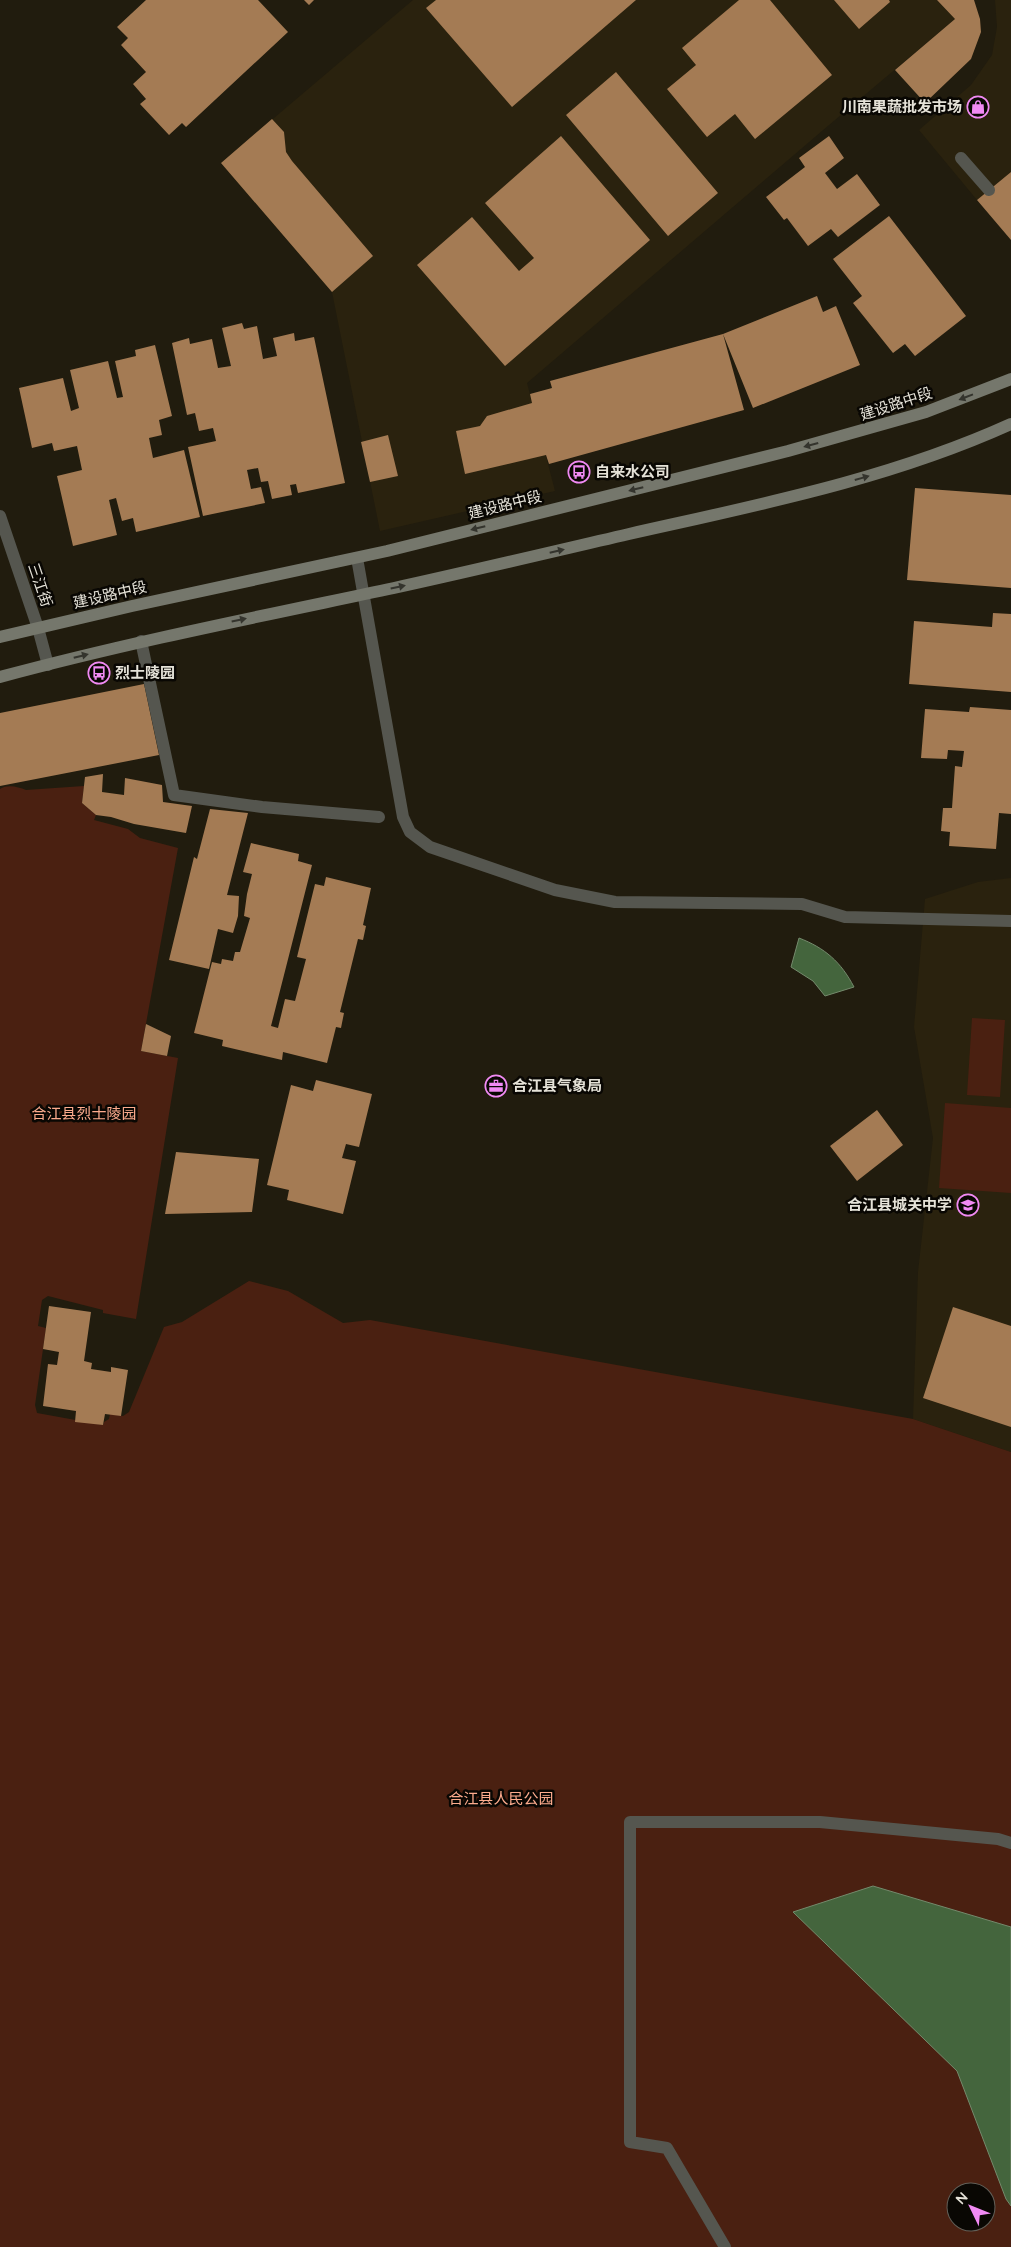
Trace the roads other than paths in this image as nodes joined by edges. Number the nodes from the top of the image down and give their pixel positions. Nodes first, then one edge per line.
1 (961, 158) dead end
2 (989, 190) dead end
3 (1011, 379) edge
4 (1011, 424) edge
5 (0, 516) edge
6 (357, 558) junction
7 (364, 594) junction
8 (38, 628) junction
9 (0, 637) edge
10 (141, 641) junction
11 (48, 665) junction
12 (0, 678) edge
13 (379, 817) dead end
14 (1011, 921) edge
15 (1011, 1843) edge
16 (725, 2247) edge

1 - 2 street
3 -> 6 main road, 建设路中段
7 -> 4 main road
5 - 8 street, 三江街
6 - 7 street
6 - 8 main road, 建设路中段
10 -> 7 main road
7 - 14 street
8 - 9 main road, 建设路中段
8 - 11 street, 三江街
11 -> 10 main road
10 - 13 street
11 - 12 main road
15 - 16 street

